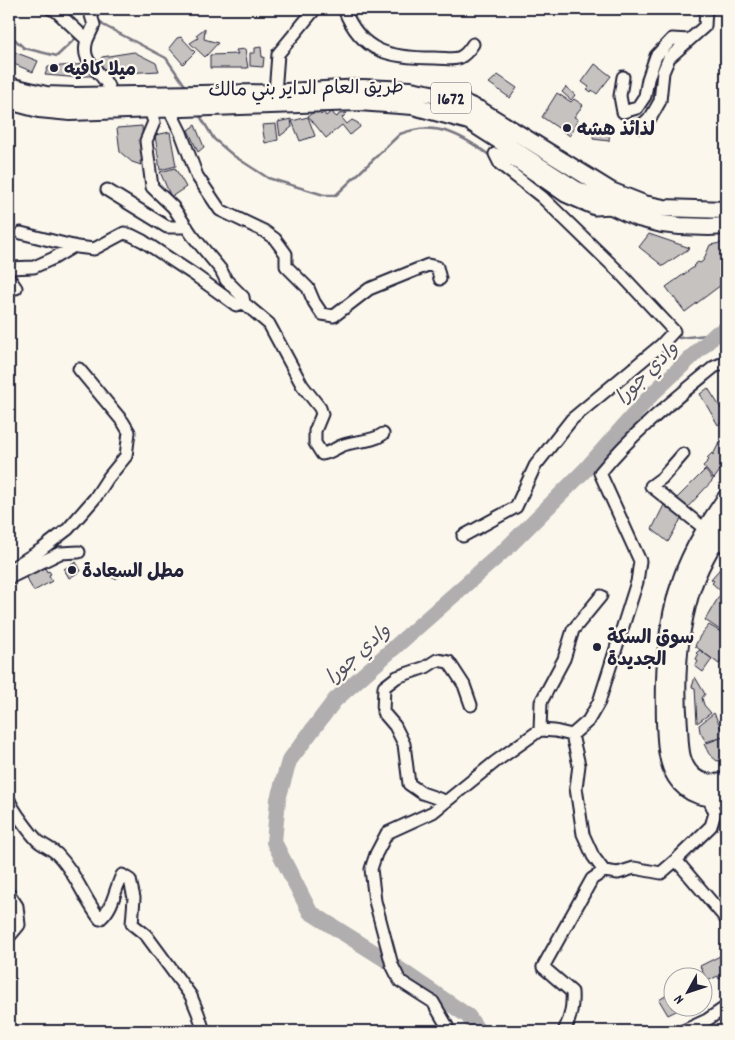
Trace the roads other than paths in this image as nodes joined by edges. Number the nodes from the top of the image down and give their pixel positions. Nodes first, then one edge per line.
1 (51, 9) edge
2 (89, 9) edge
3 (315, 9) edge
4 (344, 9) edge
5 (706, 9) edge
6 (87, 40) junction
7 (689, 40) junction
8 (473, 44) dead end
9 (623, 77) dead end
10 (9, 86) edge
11 (275, 93) junction
12 (111, 96) junction
13 (9, 101) edge
14 (169, 109) junction
15 (150, 110) junction
16 (639, 127) dead end
17 (107, 190) dead end
18 (614, 208) junction
19 (726, 210) edge
20 (726, 226) edge
21 (186, 227) junction
22 (20, 232) dead end
23 (74, 246) junction
24 (9, 268) edge
25 (9, 278) edge
26 (440, 279) dead end
27 (16, 288) dead end
28 (244, 303) junction
29 (726, 362) edge
30 (80, 369) dead end
31 (383, 434) dead end
32 (683, 454) dead end
33 (726, 498) edge
34 (726, 523) edge
35 (463, 536) dead end
36 (715, 540) edge
37 (78, 552) dead end
38 (9, 570) edge
39 (9, 578) edge
40 (600, 596) dead end
41 (471, 705) dead end
42 (540, 730) junction
43 (572, 735) junction
44 (726, 782) edge
45 (708, 791) junction
46 (726, 797) edge
47 (9, 800) edge
48 (446, 801) junction
49 (676, 860) junction
50 (604, 871) junction
51 (9, 894) edge
52 (726, 919) edge
53 (9, 937) edge
54 (726, 1007) edge
55 (204, 1031) edge
56 (444, 1031) edge
57 (564, 1031) edge
58 (683, 1031) edge

1 - 6 street
2 - 6 street
3 - 11 street
4 - 8 street
5 - 7 street
6 - 12 street
7 - 9 street
7 - 16 street
10 - 12 highway, طريق العام الداير بني مالك / 1672
11 - 12 highway, طريق العام الداير بني مالك / 1672
11 - 19 highway, طريق العام الداير بني مالك / 1672
13 - 15 highway, طريق العام الداير بني مالك / 1672
14 - 15 highway, طريق العام الداير بني مالك / 1672
14 - 18 highway, طريق العام الداير بني مالك / 1672
14 - 26 street
15 - 21 street
17 - 21 street
18 - 20 highway, طريق العام الداير بني مالك / 1672
18 - 35 street
21 - 28 street
22 - 23 street
23 - 24 street
23 - 28 street
25 - 27 street
28 - 31 street
29 - 43 street
30 - 38 street
32 - 36 street
33 - 36 highway
34 - 36 highway
36 - 45 highway
37 - 39 street
40 - 42 street
41 - 48 street
42 - 43 street
42 - 48 street
43 - 50 street
44 - 45 highway
45 - 46 highway
45 - 49 street
47 - 55 street
48 - 56 street
49 - 50 street
49 - 52 street
50 - 57 street
51 - 53 street
54 - 58 street

